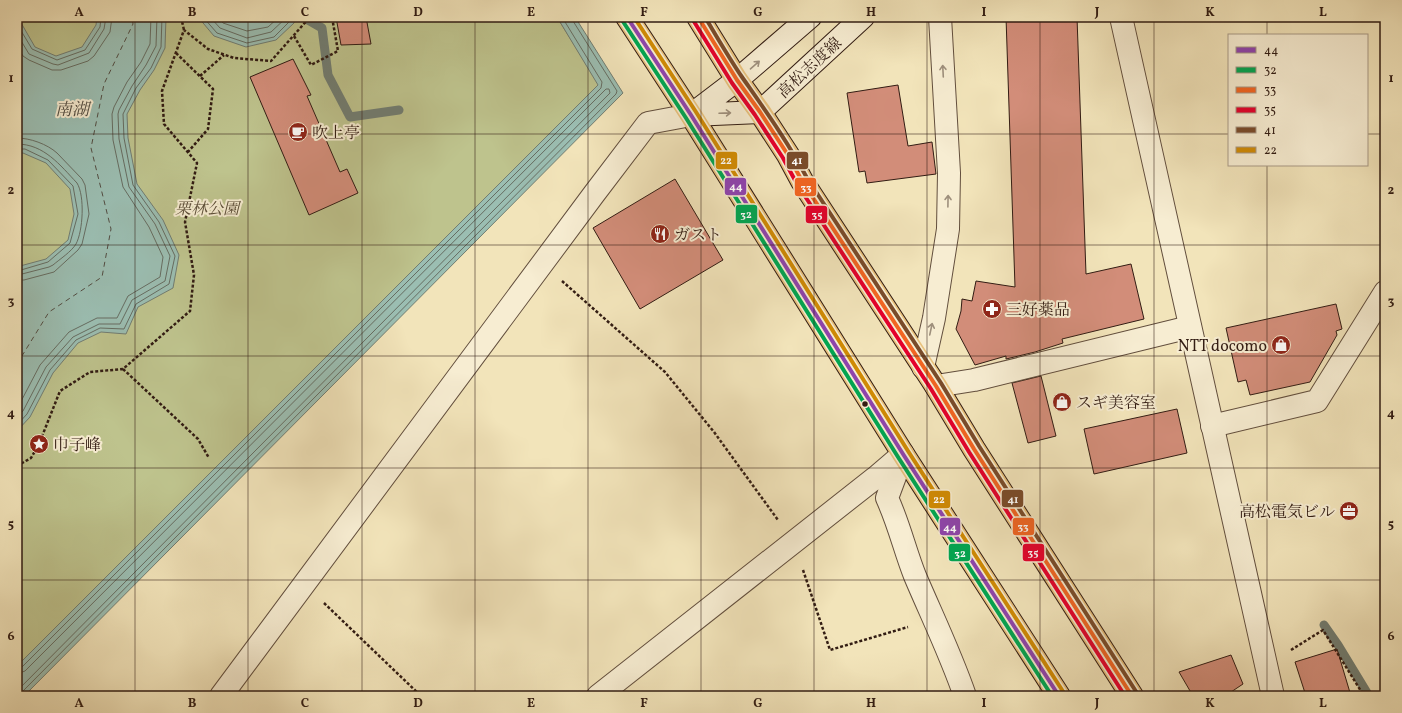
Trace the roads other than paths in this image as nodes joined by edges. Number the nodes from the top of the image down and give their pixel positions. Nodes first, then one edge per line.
1 (627, 17) edge
2 (698, 17) edge
3 (810, 17) edge
4 (863, 17) edge
5 (940, 17) edge
6 (1121, 17) edge
7 (737, 80) junction
8 (760, 112) junction
9 (690, 115) junction
10 (1385, 292) edge
11 (1190, 327) junction
12 (923, 367) junction
13 (936, 386) junction
14 (1212, 426) junction
15 (903, 454) junction
16 (221, 696) edge
17 (598, 696) edge
18 (965, 696) edge
19 (1059, 696) edge
20 (1132, 696) edge
21 (1273, 696) edge

1 - 9 highway
2 - 7 highway
7 -> 3 street
4 - 8 street, 高松志度線
12 -> 5 street
6 - 11 street
7 - 8 highway
7 - 9 street
9 -> 8 street
8 - 12 highway
9 - 15 highway
9 - 16 street
10 - 14 street
11 - 13 street
11 - 14 street
12 - 13 highway
13 - 20 highway
14 - 21 street
15 - 17 street
15 - 18 street
15 - 19 highway

